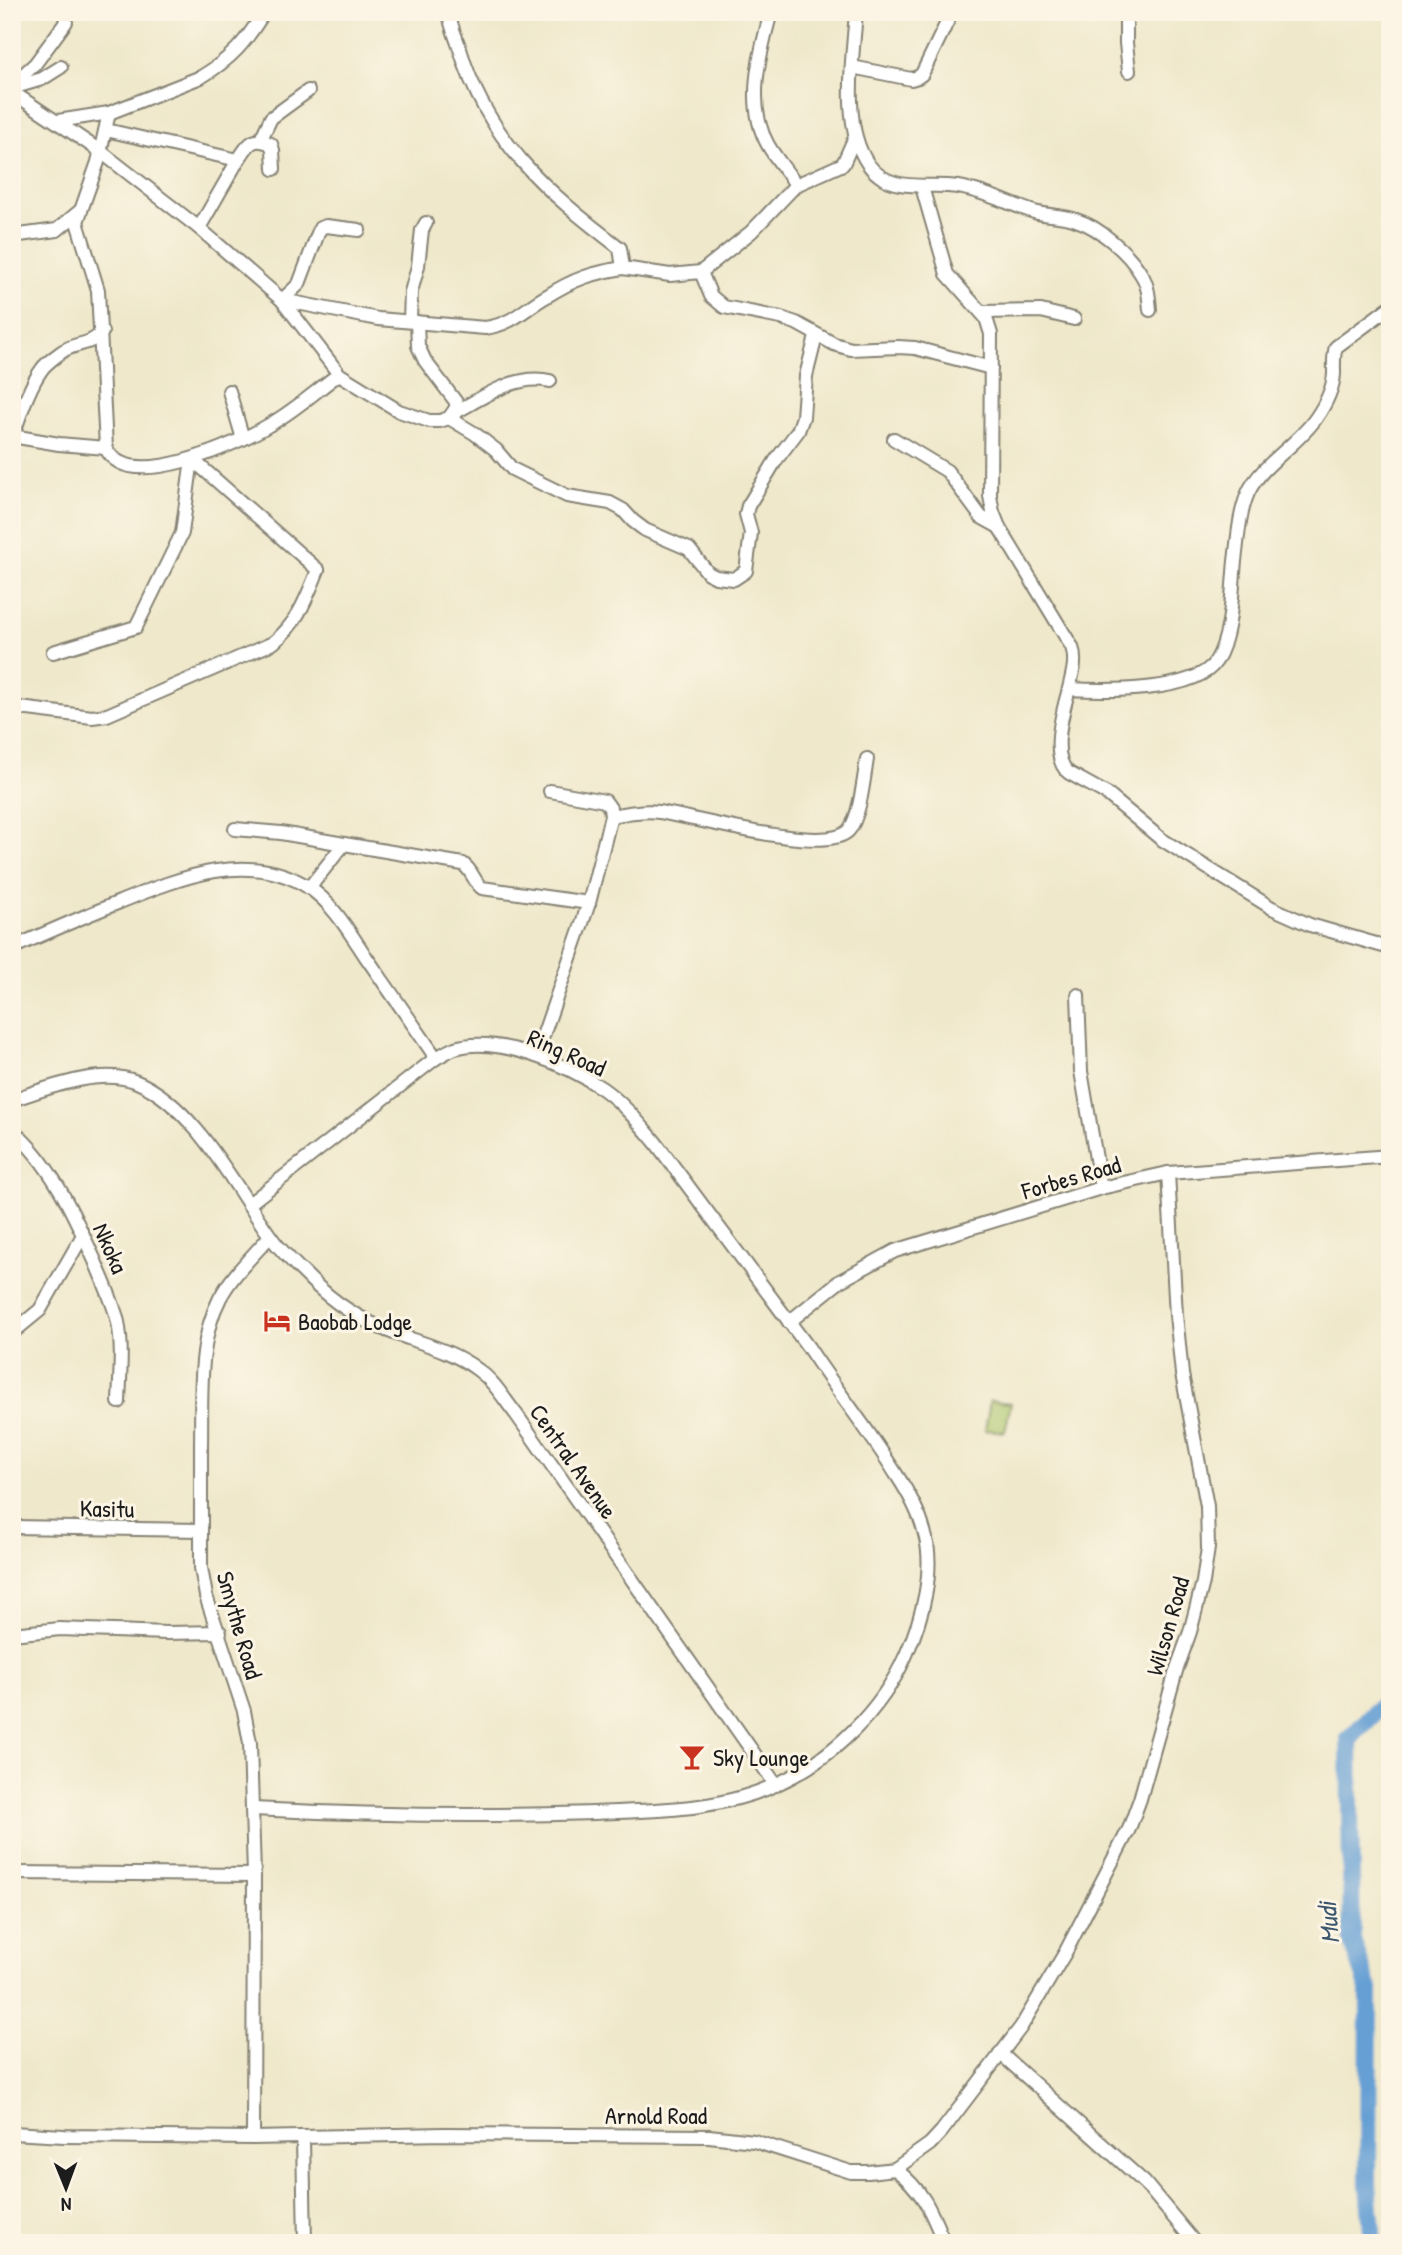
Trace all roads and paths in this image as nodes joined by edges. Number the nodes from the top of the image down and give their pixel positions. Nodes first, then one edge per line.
1 (264, 12) edge
2 (449, 12) edge
3 (771, 12) edge
4 (856, 12) edge
5 (952, 12) edge
6 (1126, 12) edge
7 (66, 22) dead end
8 (61, 67) dead end
9 (852, 67) junction
10 (1129, 71) dead end
11 (12, 88) edge
12 (309, 91) dead end
13 (109, 113) junction
14 (58, 121) junction
15 (106, 130) junction
16 (855, 137) junction
17 (261, 139) junction
18 (100, 151) junction
19 (238, 160) junction
20 (274, 169) dead end
21 (796, 185) junction
22 (922, 187) junction
23 (80, 211) junction
24 (426, 223) dead end
25 (199, 228) junction
26 (359, 230) dead end
27 (12, 236) edge
28 (623, 268) junction
29 (701, 272) junction
30 (282, 300) junction
31 (1390, 307) edge
32 (1150, 310) dead end
33 (982, 312) junction
34 (1073, 320) dead end
35 (413, 322) junction
36 (102, 332) junction
37 (816, 336) junction
38 (991, 368) junction
39 (339, 374) junction
40 (550, 381) dead end
41 (229, 391) dead end
42 (452, 415) junction
43 (13, 436) edge
44 (243, 439) junction
45 (894, 439) dead end
46 (106, 449) junction
47 (192, 459) junction
48 (999, 527) junction
49 (54, 652) dead end
50 (1069, 689) junction
51 (12, 707) edge
52 (867, 759) dead end
53 (550, 790) dead end
54 (611, 816) junction
55 (235, 829) dead end
56 (344, 844) junction
57 (309, 887) junction
58 (589, 903) junction
59 (12, 948) edge
60 (1390, 948) edge
61 (1078, 995) dead end
62 (536, 1056) junction
63 (436, 1058) junction
64 (12, 1100) edge
65 (12, 1130) edge
66 (1390, 1156) edge
67 (1168, 1174) junction
68 (1101, 1188) junction
69 (249, 1204) junction
70 (83, 1235) junction
71 (270, 1236) junction
72 (789, 1322) junction
73 (12, 1333) edge
74 (119, 1402) dead end
75 (12, 1527) edge
76 (201, 1530) junction
77 (220, 1632) junction
78 (12, 1634) edge
79 (776, 1785) junction
80 (253, 1809) junction
81 (12, 1873) edge
82 (254, 1875) junction
83 (1000, 2053) junction
84 (12, 2133) edge
85 (253, 2138) junction
86 (303, 2138) junction
87 (895, 2169) junction
88 (305, 2243) edge
89 (944, 2243) edge
90 (1195, 2243) edge

1 - 13 street
2 - 28 street
3 - 21 street
4 - 9 street
5 - 9 street
6 - 10 street
7 - 11 street
8 - 11 street
9 - 16 street
11 - 14 street
12 - 17 street
13 - 14 street
13 - 15 street
14 - 18 street
15 - 18 street
15 - 19 street
16 - 21 street
16 - 22 street
17 - 19 street
17 - 20 street
18 - 23 street
18 - 25 street
19 - 25 street
21 - 29 street
22 - 32 street
22 - 33 street
23 - 27 street
23 - 36 street
24 - 35 street
25 - 30 street
26 - 30 street
28 - 29 street
28 - 35 street
29 - 37 street
30 - 35 street
30 - 39 street
31 - 50 street
33 - 34 street
33 - 38 street
35 - 42 street
36 - 43 street
36 - 46 street
37 - 38 street
37 - 42 street
38 - 48 street
39 - 42 street
39 - 44 street
40 - 42 street
41 - 44 street
43 - 46 street
44 - 47 street
45 - 48 street
46 - 47 street
47 - 49 street
47 - 51 street
48 - 50 street
50 - 60 street
52 - 54 street
53 - 54 street
54 - 58 street
55 - 56 street
56 - 57 street
56 - 58 street
57 - 59 street
57 - 63 street
58 - 62 street
61 - 68 street
62 - 63 street, Ring Road
62 - 72 street, Ring Road
63 - 69 street, Ring Road
64 - 69 street
65 - 70 street, Nkoka
66 - 67 street, Forbes Road
67 - 68 street, Forbes Road
67 - 83 street, Wilson Road
68 - 72 street, Forbes Road
69 - 71 street
70 - 73 street
70 - 74 street, Nkoka
71 - 76 street, Smythe Road
71 - 79 street, Central Avenue
72 - 79 street, Ring Road
75 - 76 street, Kasitu
76 - 77 street, Smythe Road
77 - 78 street
77 - 80 street, Smythe Road
79 - 80 street, Ring Road
80 - 82 street, Smythe Road
81 - 82 street
82 - 85 street, Smythe Road
83 - 87 street
83 - 90 street
84 - 85 street
85 - 86 street, Arnold Road
86 - 87 street, Arnold Road
86 - 88 street
87 - 89 street

